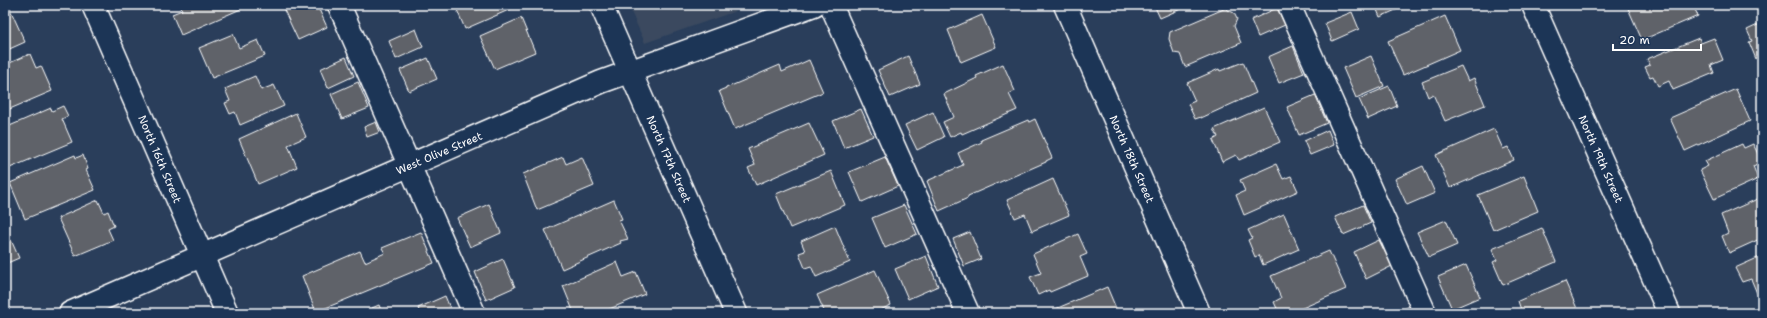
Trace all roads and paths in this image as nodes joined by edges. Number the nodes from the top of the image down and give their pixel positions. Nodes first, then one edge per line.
1 (93, 5) edge
2 (339, 5) edge
3 (601, 5) edge
4 (814, 5) edge
5 (831, 5) edge
6 (1065, 5) edge
7 (1289, 5) edge
8 (1533, 5) edge
9 (630, 71) junction
10 (409, 166) junction
11 (202, 256) junction
12 (70, 313) edge
13 (227, 313) edge
14 (474, 313) edge
15 (736, 313) edge
16 (968, 313) edge
17 (1199, 313) edge
18 (1425, 313) edge
19 (1669, 313) edge

1 - 11 street, North 16th Street
2 - 10 street
3 - 9 street, North 17th Street
4 - 9 street, West Olive Street
5 - 16 street
6 - 17 street, North 18th Street
7 - 18 street
8 - 19 street, North 19th Street
9 - 10 street, West Olive Street
9 - 15 street, North 17th Street
10 - 11 street, West Olive Street
10 - 14 street
11 - 12 street, West Olive Street
11 - 13 street, North 16th Street

